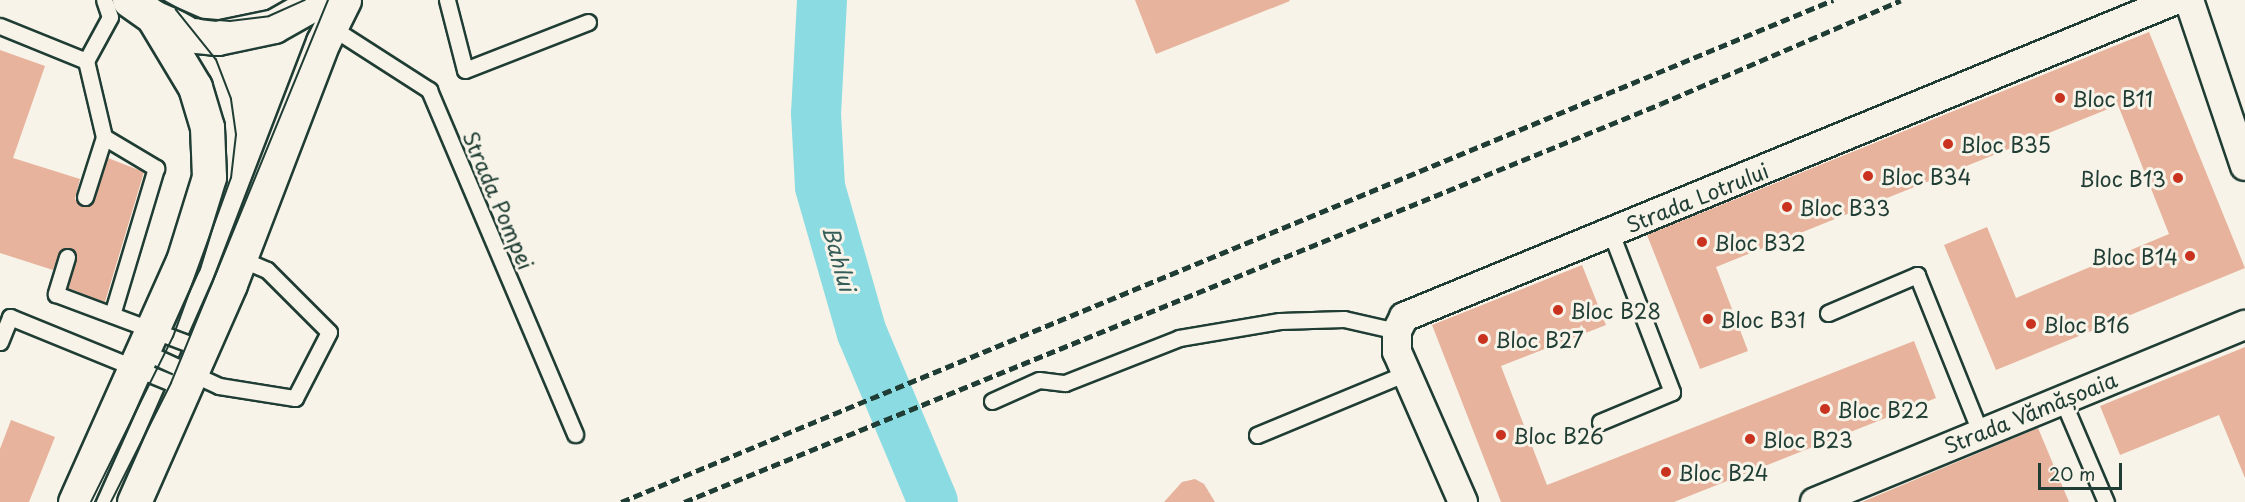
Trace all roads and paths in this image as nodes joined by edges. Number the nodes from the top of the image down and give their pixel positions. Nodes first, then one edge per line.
1 (104, 0) edge
2 (447, 0) edge
3 (2175, 0) edge
4 (2189, 0) edge
5 (141, 9) edge
6 (332, 9) edge
7 (588, 22) dead end
8 (0, 26) edge
9 (86, 61) junction
10 (104, 137) junction
11 (2245, 166) edge
12 (85, 197) dead end
13 (1611, 233) junction
14 (68, 257) dead end
15 (239, 258) junction
16 (1828, 314) dead end
17 (5, 315) edge
18 (112, 315) junction
19 (2245, 325) edge
20 (1397, 332) junction
21 (0, 342) edge
22 (144, 349) junction
23 (194, 371) junction
24 (1404, 374) junction
25 (2062, 399) junction
26 (992, 401) dead end
27 (1600, 422) dead end
28 (1980, 432) junction
29 (576, 434) dead end
30 (1257, 435) dead end
31 (1855, 494) edge
32 (75, 502) edge
33 (134, 502) edge
34 (1463, 502) edge
35 (1815, 502) edge
36 (2106, 502) edge

1 - 9 lane
2 - 7 lane
3 - 13 street, Strada Lotrului
4 - 11 street
5 - 6 main road
5 - 22 main road
6 - 15 main road
6 - 29 lane, Strada Pompei
8 - 9 lane
9 - 10 lane
10 - 12 lane
10 - 18 lane
13 - 20 street, Strada Lotrului
13 - 27 lane
14 - 18 lane
15 - 23 main road
15 - 23 lane
16 - 28 lane
17 - 21 lane
17 - 22 lane
18 - 22 lane
19 - 25 street, Strada Vămășoaia
20 - 24 street
20 - 26 lane
22 - 23 lane
22 - 23 lane
22 - 32 main road
23 - 33 main road
24 - 30 lane
24 - 34 street
25 - 28 street, Strada Vămășoaia
25 - 36 lane
28 - 31 street, Strada Vămășoaia
31 - 35 street, Strada Vămășoaia

